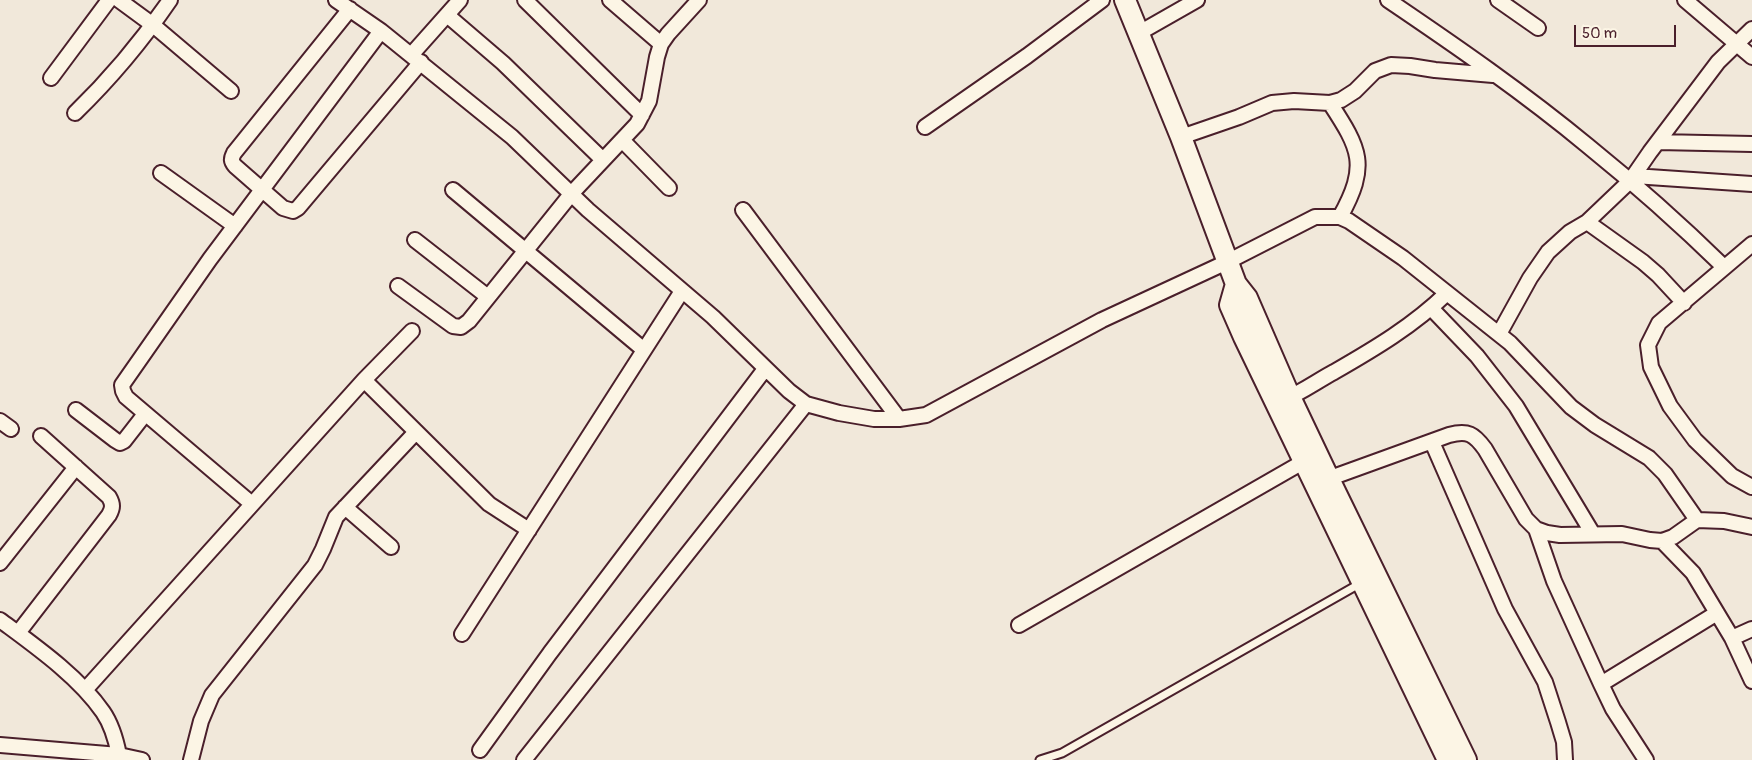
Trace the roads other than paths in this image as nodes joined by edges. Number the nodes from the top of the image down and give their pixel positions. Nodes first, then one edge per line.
1 (110, 0) edge
2 (119, 0) edge
3 (170, 0) edge
4 (336, 0) edge
5 (460, 0) edge
6 (525, 0) edge
7 (610, 0) edge
8 (1102, 0) edge
9 (1126, 0) edge
10 (1197, 0) edge
11 (1388, 0) edge
12 (1498, 0) edge
13 (1684, 0) edge
14 (697, 1) edge
15 (350, 9) junction
16 (447, 15) junction
17 (153, 26) junction
18 (1538, 28) dead end
19 (1752, 29) edge
20 (381, 31) junction
21 (1139, 33) junction
22 (1737, 43) junction
23 (661, 44) junction
24 (1752, 56) edge
25 (416, 58) junction
26 (1494, 75) junction
27 (51, 78) dead end
28 (231, 91) dead end
29 (1330, 104) junction
30 (75, 113) dead end
31 (642, 114) junction
32 (925, 127) dead end
33 (1181, 136) junction
34 (622, 140) junction
35 (1752, 144) edge
36 (1654, 147) junction
37 (603, 160) junction
38 (161, 173) dead end
39 (1634, 176) junction
40 (1752, 184) edge
41 (669, 188) dead end
42 (261, 190) junction
43 (453, 190) dead end
44 (572, 193) junction
45 (743, 210) dead end
46 (1340, 216) junction
47 (1587, 222) junction
48 (235, 226) junction
49 (415, 240) dead end
50 (1752, 244) edge
51 (526, 250) junction
52 (1227, 262) junction
53 (1724, 268) junction
54 (398, 286) dead end
55 (685, 293) junction
56 (1447, 293) junction
57 (488, 297) junction
58 (1684, 303) junction
59 (1431, 308) junction
60 (412, 331) dead end
61 (1499, 334) junction
62 (644, 350) junction
63 (766, 369) junction
64 (364, 380) junction
65 (1283, 400) junction
66 (806, 404) junction
67 (76, 410) dead end
68 (145, 414) junction
69 (899, 419) junction
70 (415, 433) junction
71 (41, 436) dead end
72 (1432, 442) junction
73 (1303, 462) junction
74 (76, 467) junction
75 (1322, 482) junction
76 (1752, 487) edge
77 (252, 504) junction
78 (345, 507) junction
79 (1697, 520) junction
80 (1752, 527) edge
81 (1536, 529) junction
82 (529, 530) junction
83 (1593, 534) junction
84 (1662, 541) junction
85 (391, 547) dead end
86 (0, 563) edge
87 (1363, 582) junction
88 (1717, 612) junction
89 (0, 620) edge
90 (1019, 625) dead end
91 (1752, 629) edge
92 (18, 633) junction
93 (462, 634) dead end
94 (1732, 638) junction
95 (1752, 681) edge
96 (1601, 684) junction
97 (85, 690) junction
98 (0, 745) edge
99 (480, 750) dead end
100 (119, 755) junction
101 (142, 760) edge
102 (190, 760) edge
103 (524, 760) edge
104 (1040, 760) edge
105 (1448, 760) edge
106 (1466, 760) edge
107 (1565, 760) edge
108 (1646, 760) edge

1 - 27 street
2 - 17 street
3 - 17 street
4 - 15 street
5 - 16 street
6 - 31 street
7 - 23 street
8 - 32 street
9 - 21 street
10 - 21 street
11 - 26 street
12 - 18 street
13 - 22 street
14 - 23 street
15 - 20 street
15 - 42 street
16 - 25 street
16 - 37 street
17 - 28 street
17 - 30 street
19 - 22 street
20 - 25 street
20 - 42 street
21 - 33 street
22 - 24 street
22 - 36 street
23 - 31 street
25 - 42 street
25 - 44 street
26 - 29 street
26 - 39 street
29 - 33 street
29 - 46 street
31 - 34 street
33 - 52 street
34 - 37 street
34 - 41 street
35 - 36 street
36 - 39 street
37 - 44 street
38 - 48 street
39 - 40 street
39 - 47 street
39 - 53 street
42 - 48 street
43 - 51 street
44 - 51 street
44 - 55 street
45 - 69 street
46 - 52 street
46 - 56 street
47 - 58 street
47 - 61 street
48 - 68 street
49 - 57 street
50 - 53 street
51 - 57 street
51 - 62 street
52 - 65 street
52 - 69 street
53 - 58 street
54 - 57 street
55 - 62 street
55 - 63 street
56 - 59 street
56 - 61 street
58 - 76 street
59 - 65 street
59 - 83 street
60 - 64 street
61 - 79 street
62 - 82 street
63 - 66 street
63 - 99 street
64 - 70 street
64 - 77 street
65 - 73 street
65 - 75 street
66 - 69 street
66 - 103 street
67 - 68 street
68 - 77 street
70 - 78 street
70 - 82 street
71 - 74 street
72 - 75 street
72 - 81 street
72 - 107 street
73 - 75 street
73 - 90 street
74 - 86 street
74 - 92 street
75 - 87 street
75 - 106 street
77 - 97 street
78 - 85 street
78 - 102 street
79 - 80 street
79 - 84 street
81 - 83 street
81 - 96 street
82 - 93 street
83 - 84 street
84 - 88 street
87 - 104 lane
87 - 105 street
88 - 94 street
88 - 96 street
89 - 92 street
91 - 94 street
92 - 97 street
94 - 95 street
96 - 108 street
97 - 100 street
98 - 100 street
100 - 101 street

